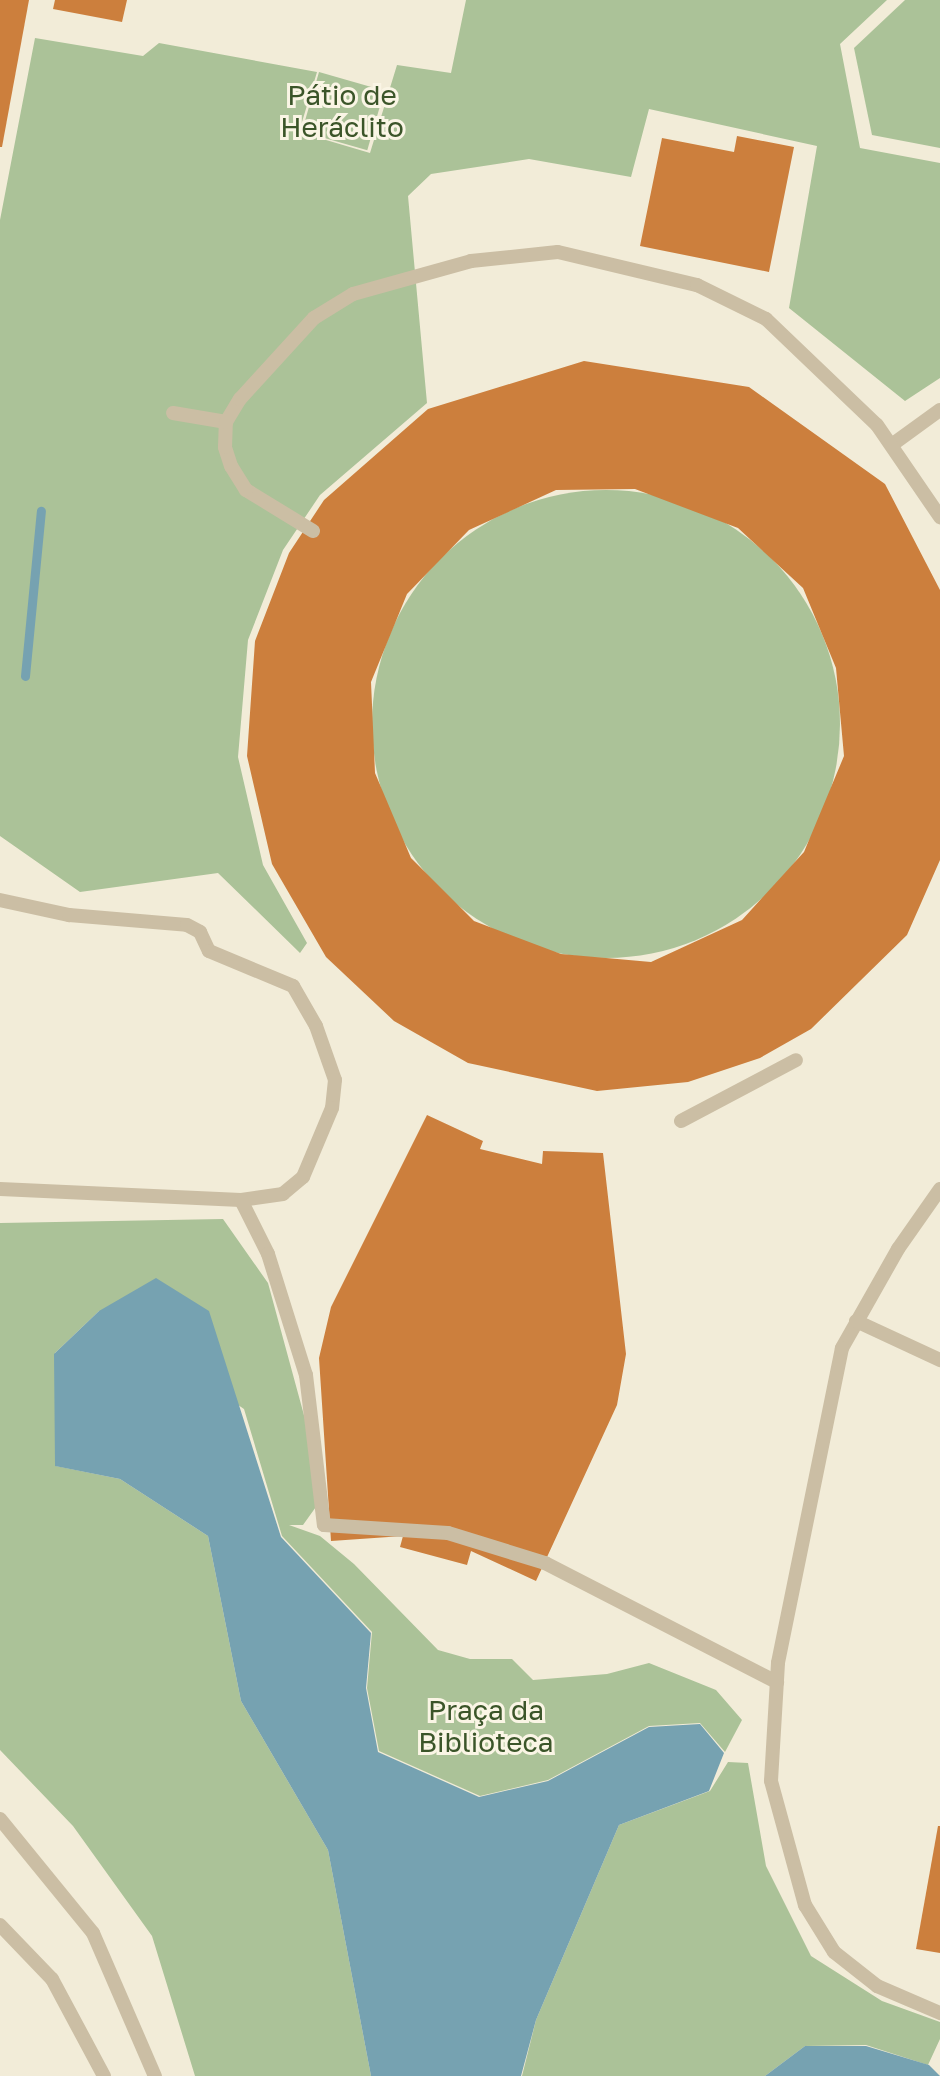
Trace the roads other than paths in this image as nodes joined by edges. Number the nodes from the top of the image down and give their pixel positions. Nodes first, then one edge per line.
1 (940, 410) edge
2 (173, 413) dead end
3 (226, 422) junction
4 (893, 444) junction
5 (940, 517) edge
6 (313, 531) dead end
7 (0, 900) edge
8 (796, 1060) dead end
9 (681, 1121) dead end
10 (0, 1189) edge
11 (940, 1189) edge
12 (241, 1200) junction
13 (856, 1321) junction
14 (940, 1360) edge
15 (777, 1682) junction
16 (0, 1819) edge
17 (0, 1925) edge
18 (940, 2013) edge
19 (104, 2076) edge
20 (155, 2076) edge

1 - 4 lane
2 - 3 lane
3 - 4 lane
3 - 6 lane
4 - 5 lane
7 - 12 lane
8 - 9 lane
10 - 12 lane
11 - 13 lane
12 - 15 lane
13 - 14 lane
13 - 15 lane
15 - 18 lane
16 - 20 lane
17 - 19 lane

